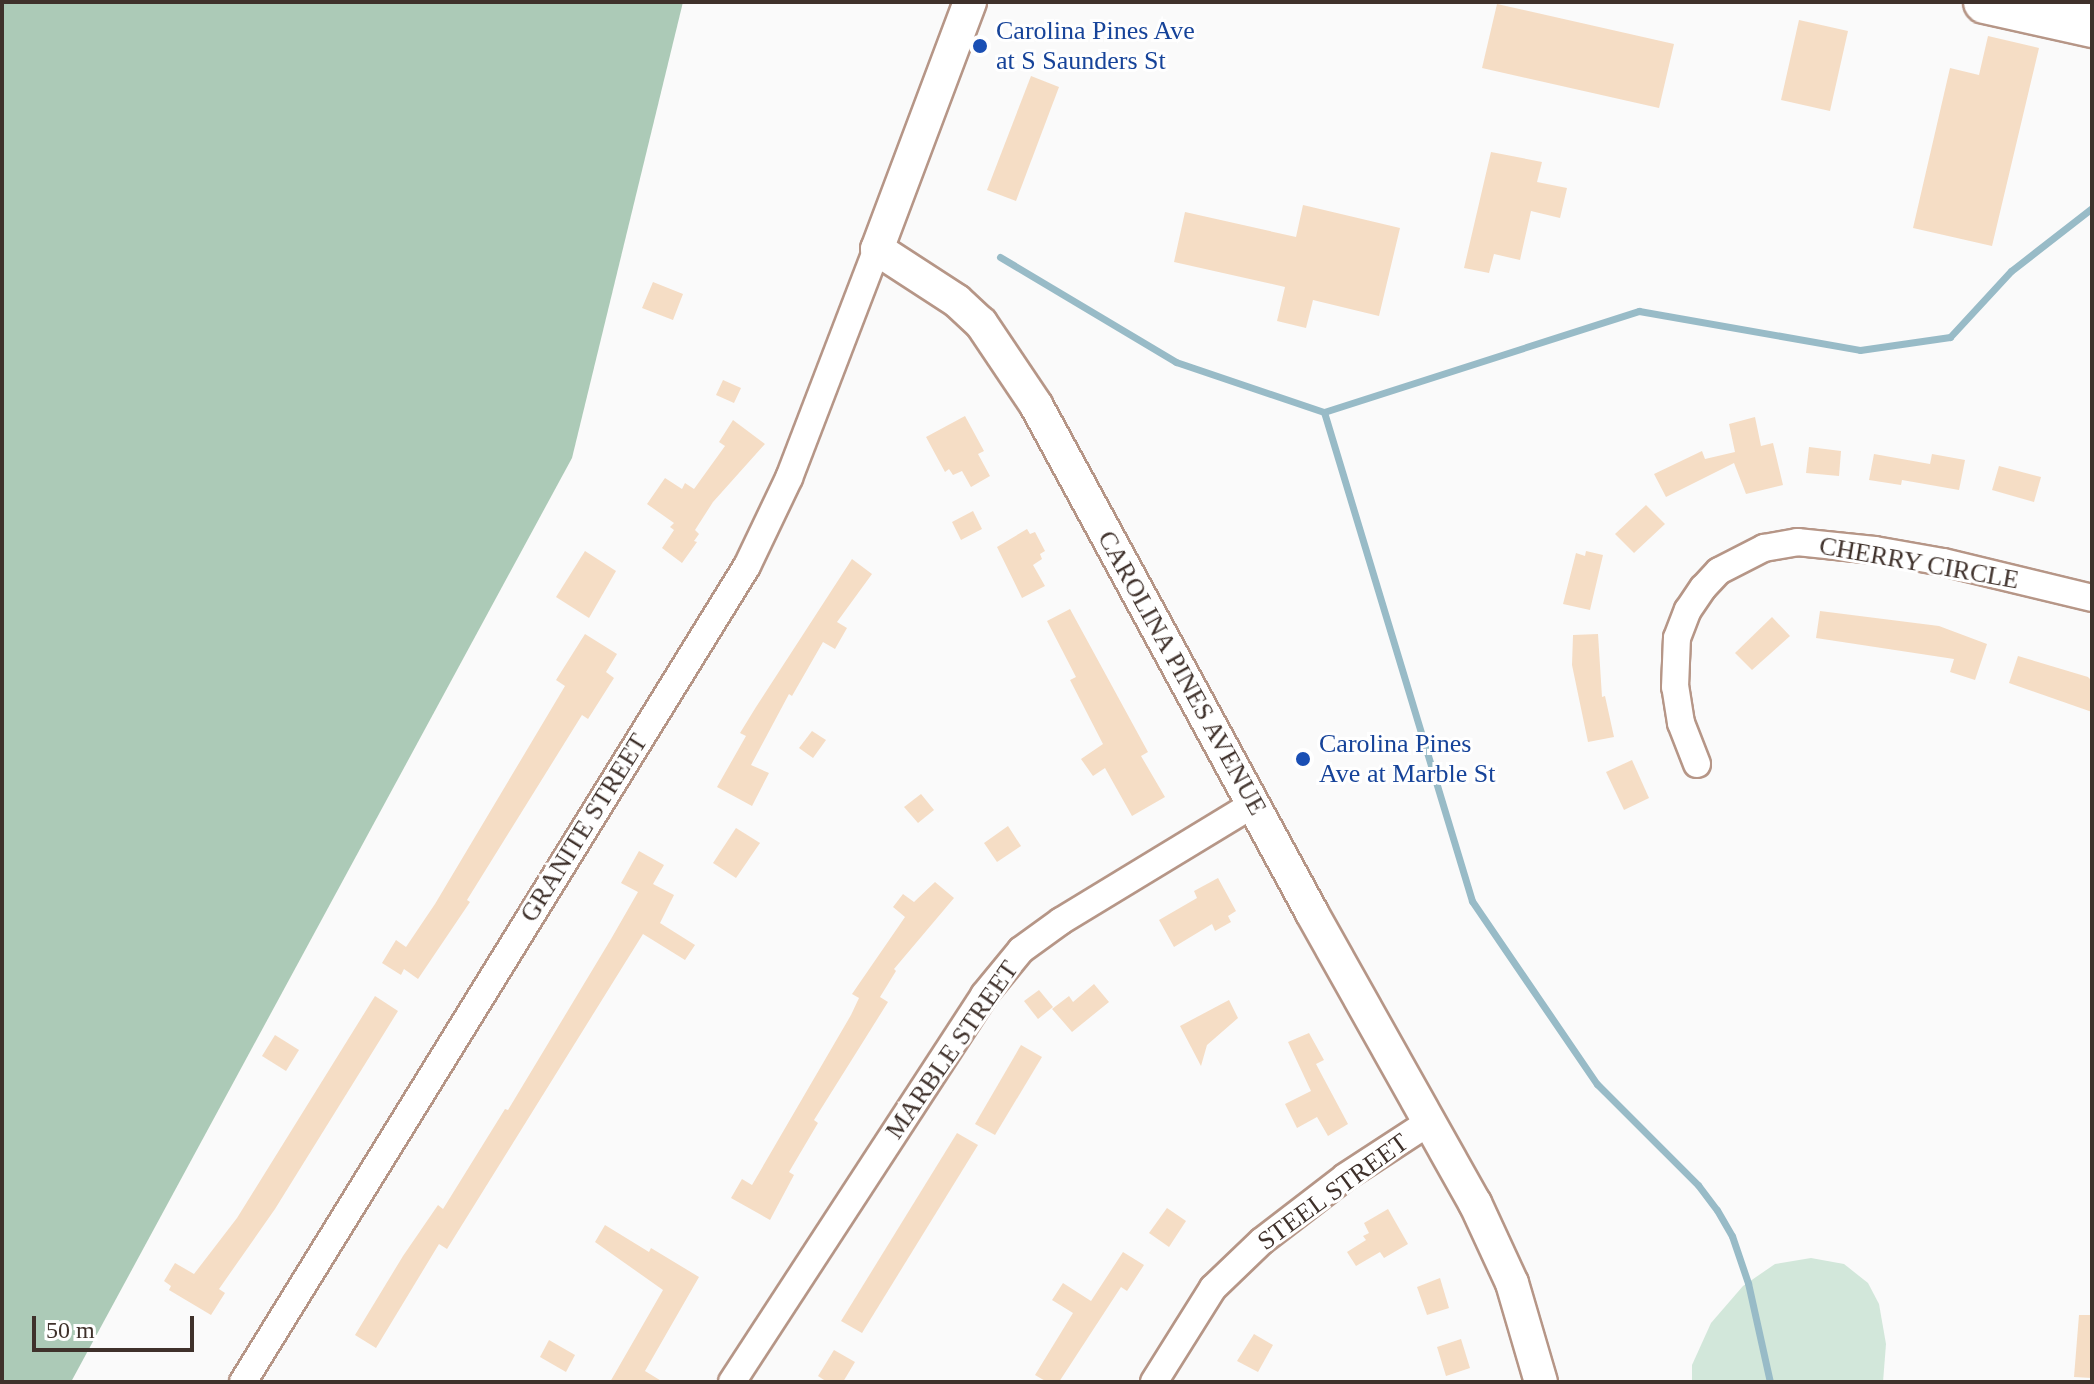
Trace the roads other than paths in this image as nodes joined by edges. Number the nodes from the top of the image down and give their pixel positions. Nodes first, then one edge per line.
1 (970, 2) edge
2 (1985, 2) edge
3 (2092, 26) edge
4 (877, 249) junction
5 (2092, 598) edge
6 (1697, 764) dead end
7 (1255, 803) junction
8 (1431, 1121) junction
9 (243, 1382) edge
10 (732, 1382) edge
11 (1154, 1382) edge
12 (1541, 1382) edge

1 - 4 street
2 - 3 highway
4 - 7 street, CAROLINA PINES AVENUE
4 - 9 street, GRANITE STREET
5 - 6 street, CHERRY CIRCLE
7 - 8 street, CAROLINA PINES AVENUE
7 - 10 street, MARBLE STREET
8 - 11 street, STEEL STREET
8 - 12 street, CAROLINA PINES AVENUE

